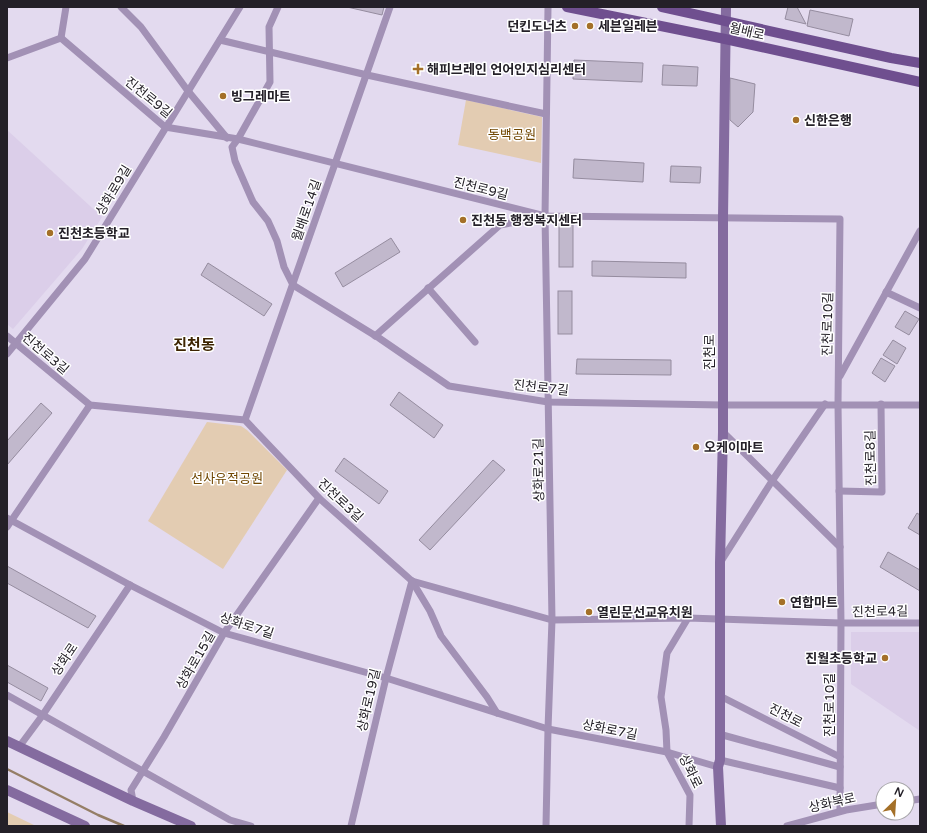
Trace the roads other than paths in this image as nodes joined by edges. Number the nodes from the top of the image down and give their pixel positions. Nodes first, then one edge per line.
1 (66, 7) edge
2 (121, 7) edge
3 (240, 7) edge
4 (278, 7) edge
5 (390, 7) edge
6 (548, 7) edge
7 (567, 7) edge
8 (662, 7) edge
9 (726, 7) edge
10 (725, 21) junction
11 (62, 38) junction
12 (725, 39) junction
13 (220, 40) junction
14 (269, 52) junction
15 (7, 58) edge
16 (920, 63) edge
17 (367, 75) junction
18 (920, 82) edge
19 (188, 91) junction
20 (546, 114) junction
21 (165, 127) junction
22 (226, 138) junction
23 (238, 139) junction
24 (334, 164) junction
25 (545, 216) junction
26 (723, 217) junction
27 (920, 231) edge
28 (293, 285) junction
29 (428, 288) junction
30 (886, 292) junction
31 (920, 308) edge
32 (7, 336) edge
33 (375, 336) junction
34 (475, 342) dead end
35 (16, 343) junction
36 (7, 354) edge
37 (839, 378) junction
38 (548, 402) junction
39 (919, 403) edge
40 (824, 404) junction
41 (838, 404) junction
42 (881, 404) junction
43 (90, 405) junction
44 (722, 405) junction
45 (244, 420) junction
46 (723, 432) junction
47 (772, 481) junction
48 (840, 491) junction
49 (319, 498) junction
50 (8, 522) edge
51 (840, 547) junction
52 (720, 563) junction
53 (412, 581) junction
54 (130, 585) junction
55 (688, 618) junction
56 (720, 619) junction
57 (552, 620) junction
58 (841, 623) junction
59 (920, 623) edge
60 (224, 633) junction
61 (386, 678) junction
62 (7, 695) edge
63 (720, 696) junction
64 (497, 713) junction
65 (42, 716) junction
66 (548, 729) junction
67 (719, 734) junction
68 (7, 741) edge
69 (18, 747) junction
70 (667, 752) junction
71 (840, 757) junction
72 (719, 763) junction
73 (840, 767) junction
74 (143, 771) junction
75 (840, 788) junction
76 (7, 790) edge
77 (133, 801) junction
78 (875, 805) edge
79 (840, 812) junction
80 (85, 826) edge
81 (191, 826) edge
82 (251, 826) edge
83 (352, 826) edge
84 (546, 826) edge
85 (689, 826) edge
86 (721, 826) edge
87 (787, 826) edge

1 - 11 street
2 - 19 street
3 - 13 street, 상화로9길
4 - 14 street
5 - 17 street, 월배로14길
6 - 20 street, 상화로21길
7 - 12 main road, 월배로
8 - 10 main road, 월배로
9 - 10 main road, 진천로
10 - 12 main road, 진천로
10 - 16 main road, 월배로
11 - 15 street
11 - 21 street, 진천로9길
12 - 18 main road, 월배로
12 - 26 main road, 진천로
13 - 14 street
13 - 19 street, 상화로9길
14 - 17 street
14 - 23 street
17 - 20 street
17 - 24 street, 월배로14길
19 - 21 street, 상화로9길
19 - 22 street
20 - 25 street, 상화로21길
21 - 22 street, 진천로9길
21 - 35 street, 상화로9길
22 - 23 street, 진천로9길
23 - 24 street, 진천로9길
23 - 28 street
24 - 25 street, 진천로9길
24 - 28 street, 월배로14길
25 - 26 street, 진천로9길
25 - 29 street
25 - 38 street, 상화로21길
26 - 37 street, 진천로10길
26 - 44 main road, 진천로
27 - 30 street
28 - 33 street, 진천로7길
28 - 45 street, 월배로14길
29 - 33 street
29 - 34 street
30 - 31 street
30 - 37 street
32 - 35 street, 진천로3길
33 - 38 street, 진천로7길
35 - 36 street, 상화로9길
35 - 43 street, 진천로3길
37 - 41 street, 진천로10길
38 - 44 street, 진천로7길
38 - 57 street, 상화로21길
39 - 42 street
40 - 41 street
40 - 44 street
40 - 47 street
41 - 42 street
41 - 48 street, 진천로10길
42 - 48 street, 진천로8길
43 - 45 street
43 - 50 street
44 - 46 main road, 진천로
45 - 49 street, 진천로3길
46 - 47 street
46 - 52 main road, 진천로
47 - 51 street
47 - 52 street
48 - 51 street, 진천로10길
49 - 53 street, 진천로3길
49 - 60 street, 상화로15길
50 - 54 street, 상화로7길
51 - 58 street, 진천로10길
52 - 56 main road, 진천로
53 - 57 street, 진천로3길
53 - 61 street, 상화로19길
53 - 64 street
54 - 60 street, 상화로7길
54 - 65 street, 상화로
55 - 56 street, 진천로3길
55 - 57 street, 진천로3길
55 - 70 street
56 - 58 street, 진천로4길
56 - 63 main road, 진천로
57 - 66 street, 상화로21길
58 - 59 street, 진천로4길
58 - 71 street, 진천로10길
60 - 61 street, 상화로7길
60 - 74 street, 상화로15길
61 - 64 street, 상화로7길
61 - 83 street, 상화로19길
62 - 65 street
63 - 67 main road, 진천로
63 - 71 street, 진천로
64 - 66 street, 상화로7길
65 - 69 street, 상화로
65 - 74 street
66 - 70 street, 상화로7길
66 - 84 street, 상화로21길
67 - 72 main road, 진천로
67 - 73 street
68 - 69 main road
69 - 77 main road
70 - 72 street, 상화로7길
70 - 85 street, 상화로
71 - 73 street, 진천로10길
72 - 75 street
72 - 86 main road, 진천로
73 - 75 street, 진천로10길
74 - 77 street, 상화로15길
74 - 82 street
75 - 79 street, 진천로10길
76 - 80 main road
77 - 81 main road
78 - 79 street, 상화북로
79 - 87 street, 상화북로

